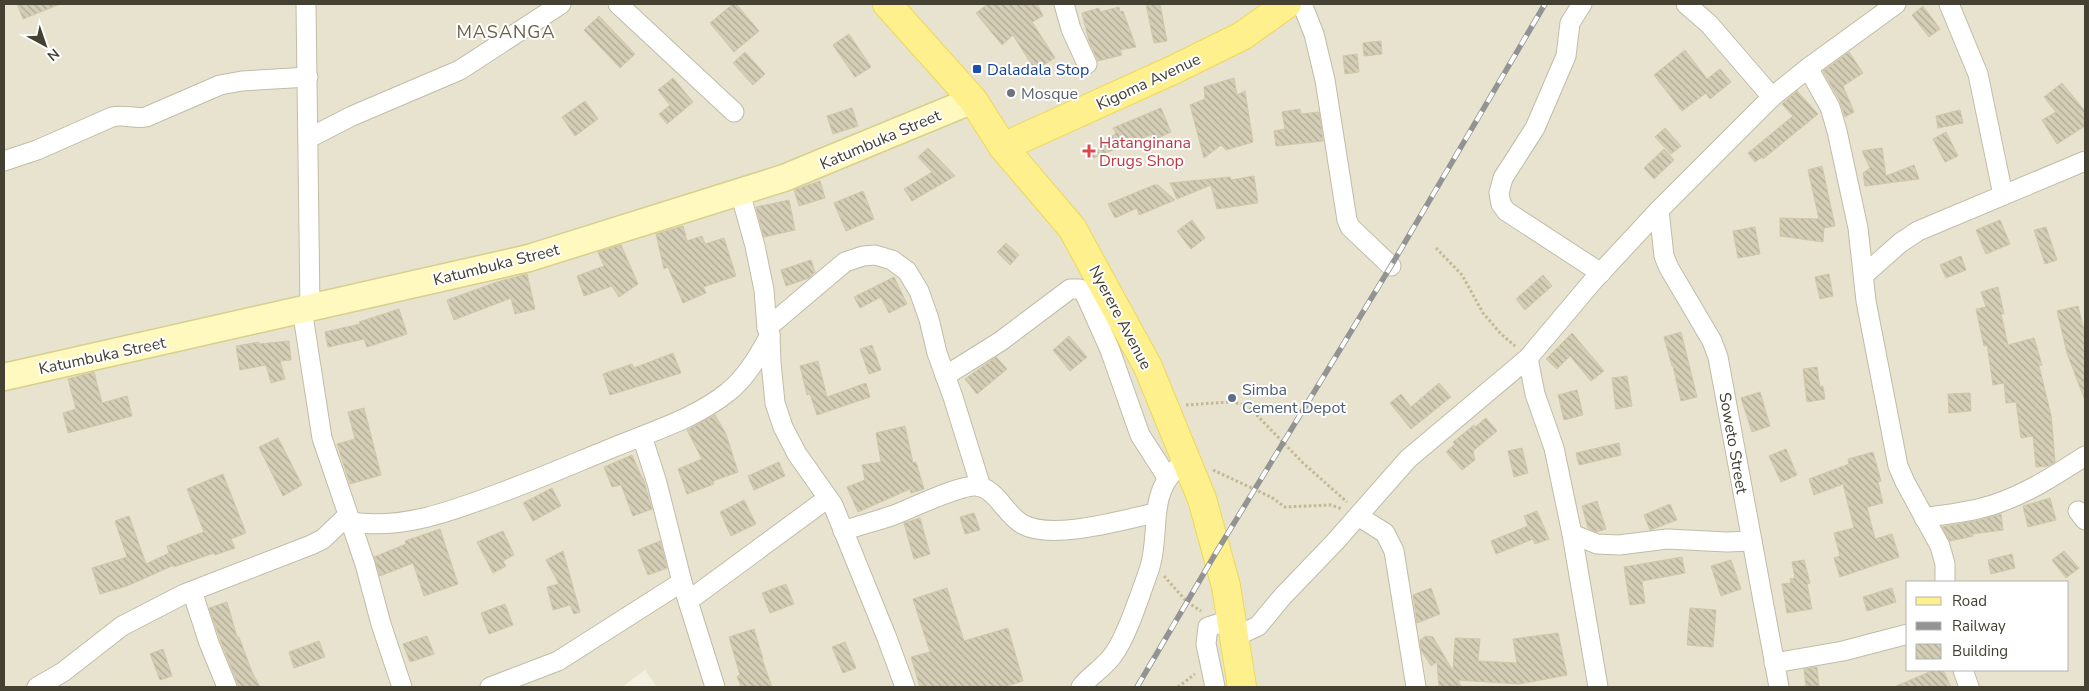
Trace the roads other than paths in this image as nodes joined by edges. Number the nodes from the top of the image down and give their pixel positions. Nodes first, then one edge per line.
1 (306, 4) edge
2 (561, 4) edge
3 (618, 4) edge
4 (887, 4) edge
5 (1064, 4) edge
6 (1287, 4) edge
7 (1302, 4) edge
8 (1582, 4) edge
9 (1686, 4) edge
10 (1896, 4) edge
11 (1949, 4) edge
12 (1087, 64) dead end
13 (1808, 68) junction
14 (308, 76) junction
15 (1772, 98) junction
16 (973, 100) junction
17 (734, 112) dead end
18 (309, 138) junction
19 (1003, 147) junction
20 (2085, 160) edge
21 (4, 161) edge
22 (740, 192) junction
23 (2003, 195) junction
24 (1659, 210) junction
25 (1392, 266) dead end
26 (1601, 272) junction
27 (1864, 275) junction
28 (306, 308) junction
29 (769, 332) junction
30 (1528, 358) junction
31 (945, 376) junction
32 (4, 377) edge
33 (642, 436) junction
34 (2085, 456) edge
35 (1177, 469) junction
36 (981, 487) junction
37 (828, 498) junction
38 (1155, 513) junction
39 (1358, 516) junction
40 (1924, 518) junction
41 (349, 519) junction
42 (843, 530) junction
43 (1572, 534) junction
44 (1752, 541) junction
45 (1945, 581) edge
46 (682, 582) junction
47 (192, 591) junction
48 (688, 601) junction
49 (1234, 628) junction
50 (1906, 635) edge
51 (1774, 663) junction
52 (1963, 671) edge
53 (37, 687) edge
54 (227, 687) edge
55 (402, 687) edge
56 (490, 687) edge
57 (716, 687) edge
58 (904, 687) edge
59 (1081, 687) edge
60 (1215, 687) edge
61 (1242, 687) edge
62 (1416, 687) edge
63 (1598, 687) edge
64 (1778, 687) edge
65 (1970, 687) edge

1 - 14 street
2 - 18 street
3 - 17 street
4 - 16 main road, Nyerere Avenue
5 - 12 street
6 - 19 main road, Kigoma Avenue
7 - 25 street
8 - 26 street
9 - 15 street
10 - 13 street
11 - 23 street
13 - 15 street
13 - 27 street
14 - 18 street
14 - 21 street
15 - 24 street
16 - 19 main road, Nyerere Avenue
16 - 22 main road, Katumbuka Street
18 - 28 street
19 - 35 main road, Nyerere Avenue
20 - 23 street
22 - 28 main road, Katumbuka Street
22 - 29 street
23 - 27 street
24 - 26 street
24 - 44 street, Soweto Street
26 - 30 street
27 - 40 street
28 - 32 main road, Katumbuka Street
28 - 41 street
29 - 31 street
29 - 33 street
29 - 37 street
30 - 39 street
30 - 43 street
31 - 35 street
31 - 36 street
33 - 41 street
33 - 46 street
34 - 40 street
35 - 38 street
35 - 49 main road, Nyerere Avenue
36 - 38 street
36 - 42 street
37 - 42 street
37 - 48 street
38 - 59 street
39 - 49 street
39 - 62 street
40 - 45 street
41 - 47 street
41 - 55 street
42 - 58 street
43 - 44 street
43 - 63 street
44 - 51 street, Soweto Street
46 - 48 street
46 - 56 street
47 - 53 street
47 - 54 street
48 - 57 street
49 - 60 street
49 - 61 main road, Nyerere Avenue
50 - 51 street
51 - 64 street, Soweto Street
52 - 65 street

